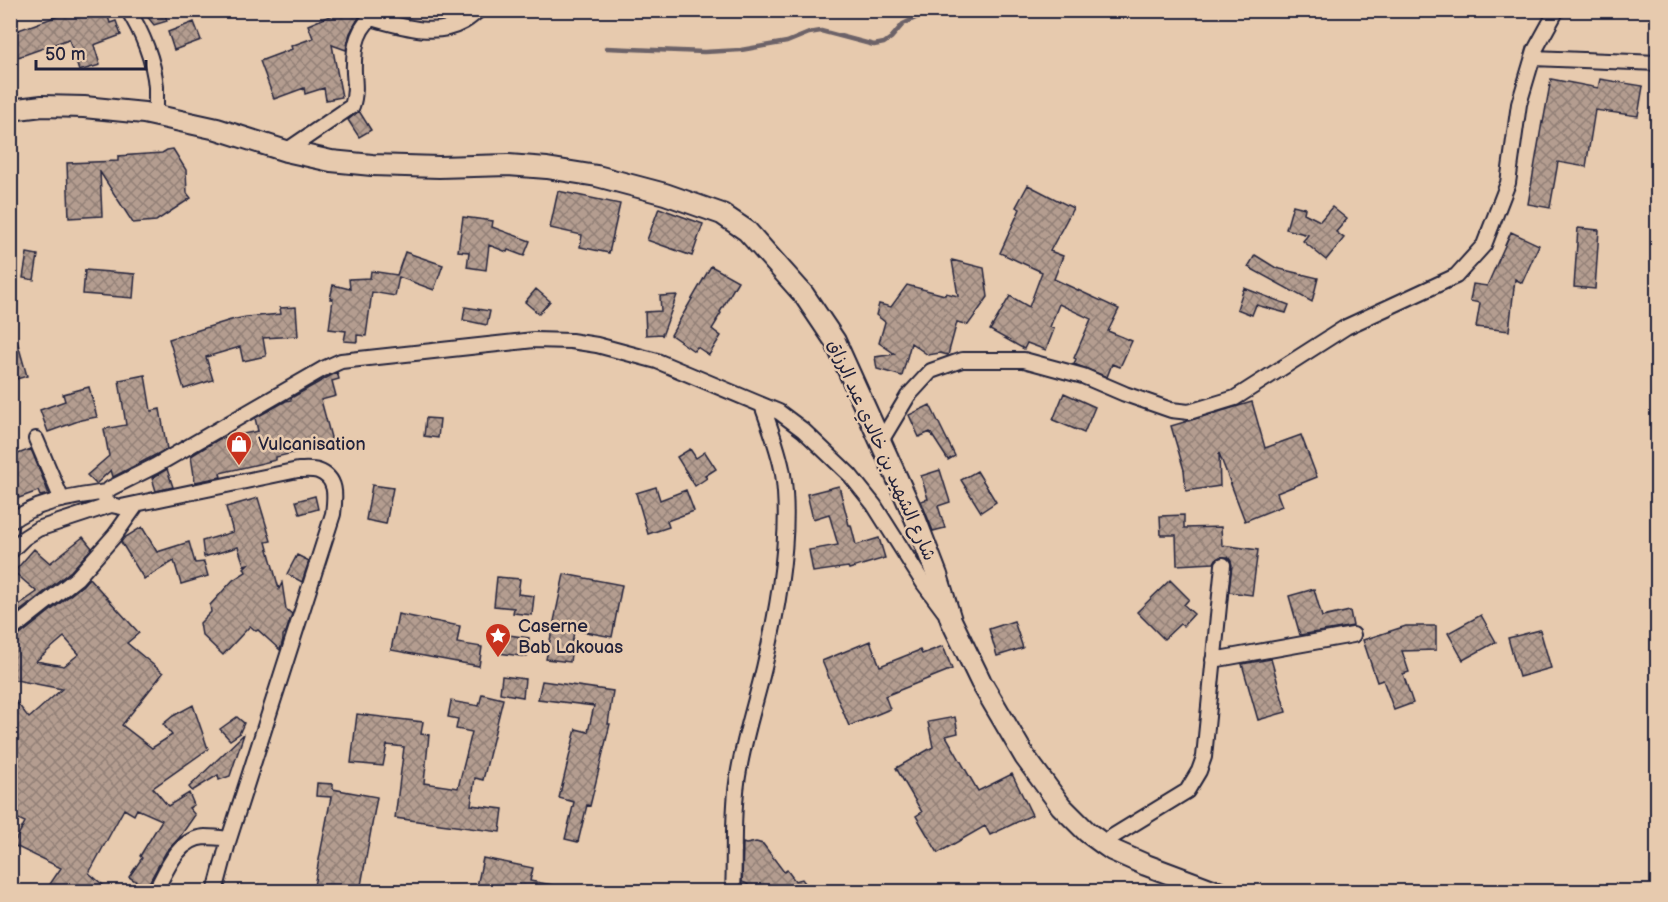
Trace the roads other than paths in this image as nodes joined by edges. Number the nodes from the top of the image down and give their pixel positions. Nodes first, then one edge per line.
1 (128, 10) edge
2 (479, 10) edge
3 (1557, 10) edge
4 (376, 14) edge
5 (1533, 58) junction
6 (1658, 63) edge
7 (10, 110) edge
8 (156, 116) junction
9 (286, 151) junction
10 (762, 405) junction
11 (36, 439) dead end
12 (881, 441) junction
13 (109, 499) junction
14 (62, 500) junction
15 (137, 504) junction
16 (10, 522) edge
17 (10, 552) edge
18 (1223, 565) dead end
19 (951, 620) junction
20 (10, 631) edge
21 (1353, 635) dead end
22 (1213, 660) junction
23 (230, 839) junction
24 (1102, 843) junction
25 (155, 891) edge
26 (215, 891) edge
27 (734, 891) edge
28 (1218, 891) edge

1 - 8 street
2 - 4 street
3 - 5 street
4 - 9 street
5 - 6 street
5 - 12 street
7 - 8 main road, شارع الشهيد بن خالدي عبد الرزاق
8 - 9 main road, شارع الشهيد بن خالدي عبد الرزاق
9 - 12 main road, شارع الشهيد بن خالدي عبد الرزاق
10 - 13 street
10 - 19 street
10 - 27 street
11 - 14 street
12 - 19 main road, شارع الشهيد بن خالدي عبد الرزاق
13 - 14 street
13 - 15 street
13 - 17 street
14 - 16 street
15 - 20 street
15 - 23 street
18 - 22 street
19 - 24 main road, شارع الشهيد بن خالدي عبد الرزاق
21 - 22 street
22 - 24 street
23 - 25 street
23 - 26 street
24 - 28 main road, شارع الشهيد بن خالدي عبد الرزاق

